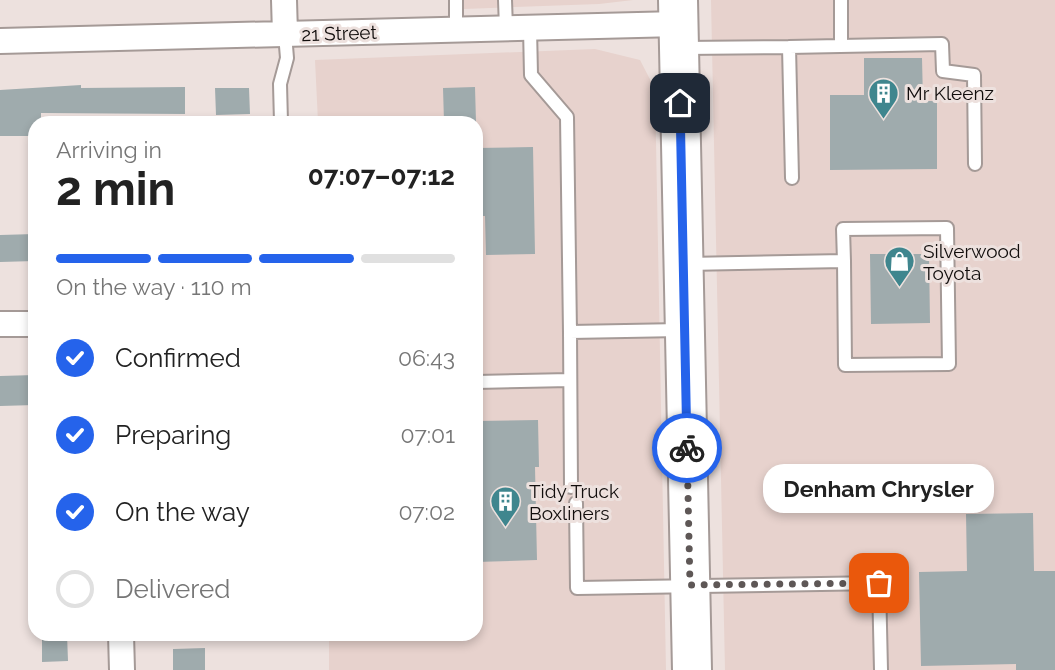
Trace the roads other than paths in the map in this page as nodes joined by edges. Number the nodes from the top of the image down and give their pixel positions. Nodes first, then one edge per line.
1 (284, 0) edge
2 (456, 0) edge
3 (505, 0) edge
4 (841, 0) edge
5 (678, 24) edge
6 (518, 28) junction
7 (456, 30) junction
8 (285, 34) junction
9 (0, 41) edge
10 (841, 45) junction
11 (789, 47) junction
12 (281, 116) edge
13 (975, 164) dead end
14 (792, 178) dead end
15 (844, 261) junction
16 (683, 264) junction
17 (0, 324) edge
18 (28, 324) edge
19 (685, 330) junction
20 (569, 332) junction
21 (570, 380) junction
22 (483, 382) edge
23 (571, 487) dead end
24 (576, 503) dead end
25 (690, 585) junction
26 (121, 641) edge
27 (122, 670) edge
28 (692, 670) edge
29 (881, 670) edge

1 - 8 street
2 - 7 lane
3 - 6 lane
4 - 10 lane
5 - 6 street, 21 Street
5 - 11 lane
5 - 16 main road
6 - 7 street, 21 Street
6 - 20 lane
7 - 8 street, 21 Street
8 - 9 street, 21 Street
8 - 12 lane
10 - 11 lane
10 - 13 lane
11 - 14 lane
15 - 15 lane
15 - 16 lane
16 - 19 main road
17 - 18 street
19 - 20 lane
19 - 25 main road
20 - 21 lane
21 - 22 lane
21 - 23 lane
24 - 25 lane
25 - 28 main road
25 - 29 lane
26 - 27 street

